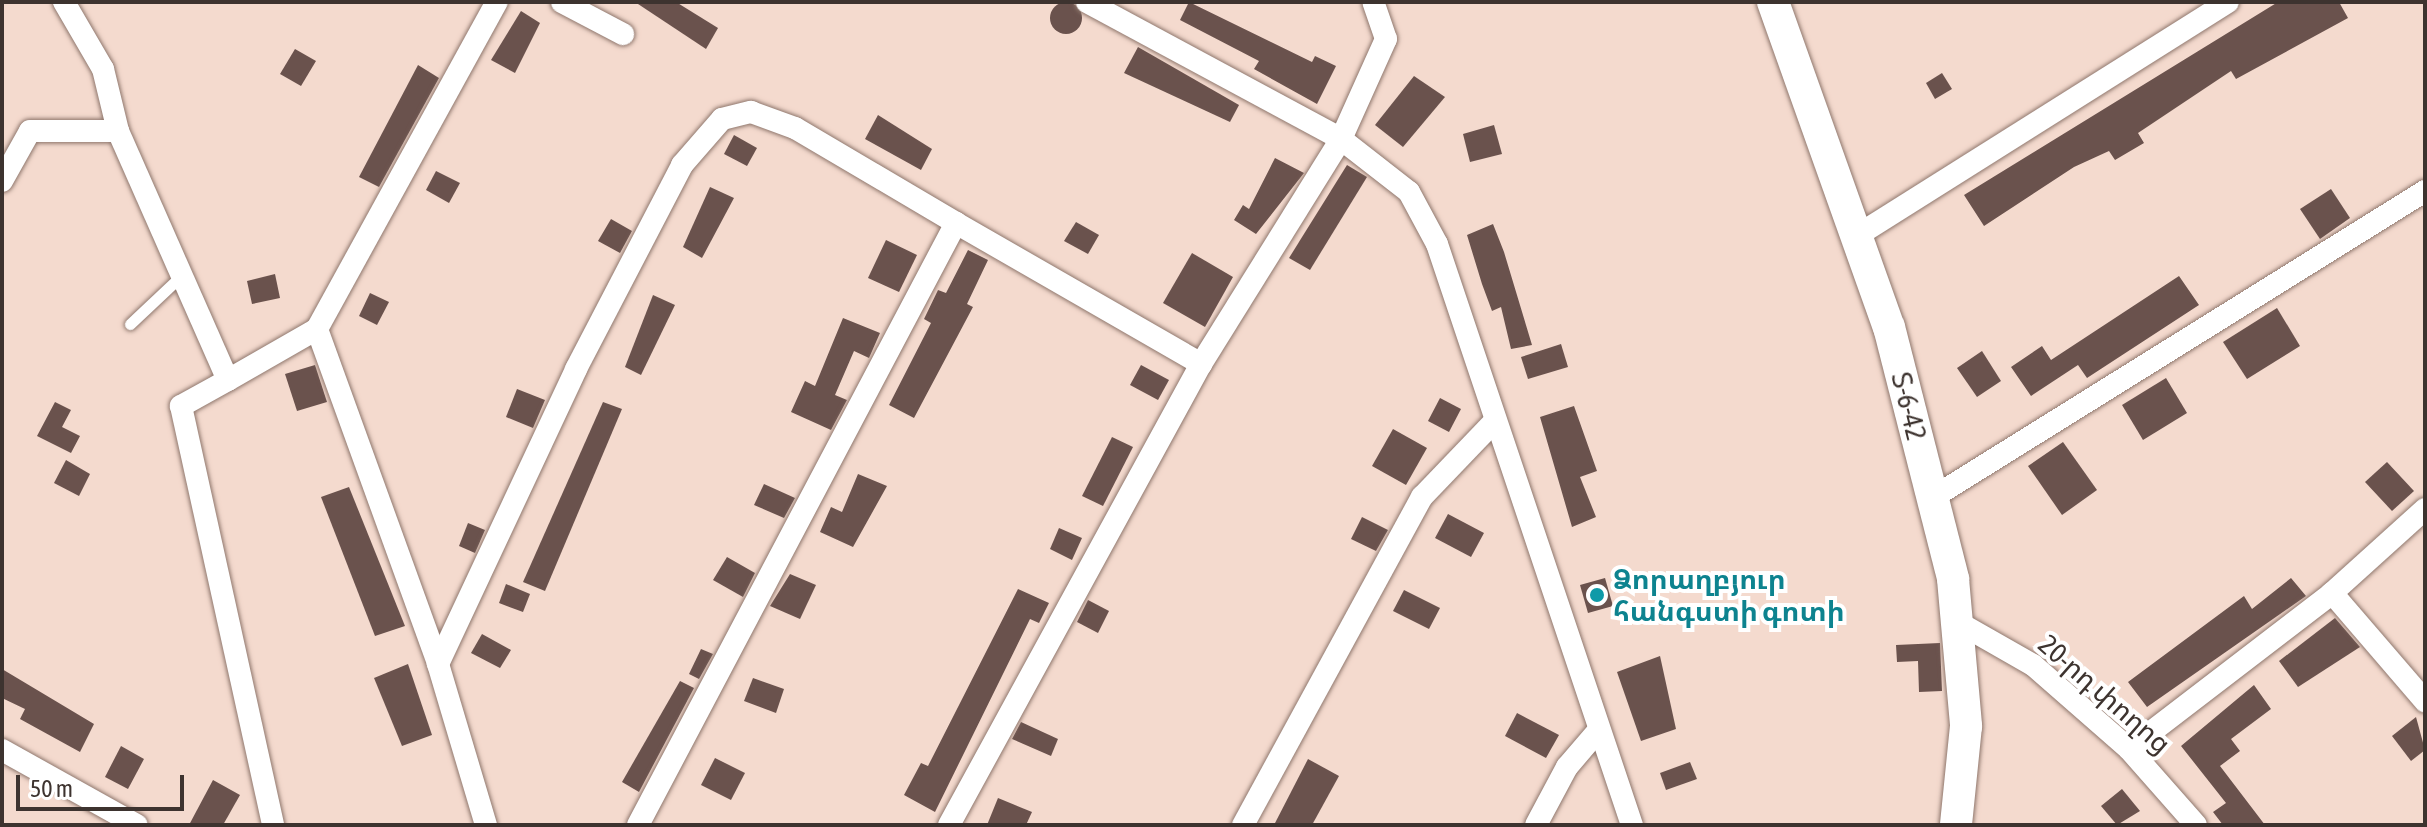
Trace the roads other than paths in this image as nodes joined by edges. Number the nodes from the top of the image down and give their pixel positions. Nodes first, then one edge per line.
1 (64, 2) edge
2 (497, 2) edge
3 (562, 2) edge
4 (1087, 2) edge
5 (1373, 2) edge
6 (1773, 2) edge
7 (2228, 2) edge
8 (623, 34) dead end
9 (118, 131) junction
10 (1341, 139) junction
11 (2, 181) edge
12 (2425, 191) edge
13 (956, 223) junction
14 (1858, 235) junction
15 (182, 275) junction
16 (130, 324) dead end
17 (317, 329) junction
18 (1201, 364) junction
19 (228, 380) junction
20 (1493, 423) junction
21 (1932, 498) junction
22 (2425, 509) edge
23 (2332, 593) junction
24 (1961, 624) junction
25 (438, 664) junction
26 (2425, 701) edge
27 (1596, 733) junction
28 (2129, 749) junction
29 (2, 750) edge
30 (137, 825) edge
31 (273, 825) edge
32 (486, 825) edge
33 (638, 825) edge
34 (949, 825) edge
35 (1243, 825) edge
36 (1536, 825) edge
37 (1632, 825) edge
38 (1956, 825) edge
39 (2196, 825) edge

1 - 9 street
2 - 17 street
3 - 8 street
4 - 10 street
5 - 10 street
6 - 14 main road, Տ-6-42 / Տ-6-42
7 - 14 street
9 - 11 street
9 - 15 street
10 - 18 street
10 - 20 street
12 - 21 street
13 - 18 street
13 - 25 street
13 - 33 street
14 - 21 main road, Տ-6-42 / Տ-6-42
15 - 16 lane
15 - 19 street
17 - 19 street
17 - 25 street
18 - 34 street
19 - 31 street
20 - 27 street
20 - 35 street
21 - 24 main road, Տ-6-42 / Տ-6-42
22 - 23 street
23 - 26 street
23 - 28 street
24 - 28 street, 20-րդ փողոց
24 - 38 main road, Տ-6-42 / Տ-6-42
25 - 32 street
27 - 36 street
27 - 37 street
28 - 39 street, 20-րդ փողոց
29 - 30 street

